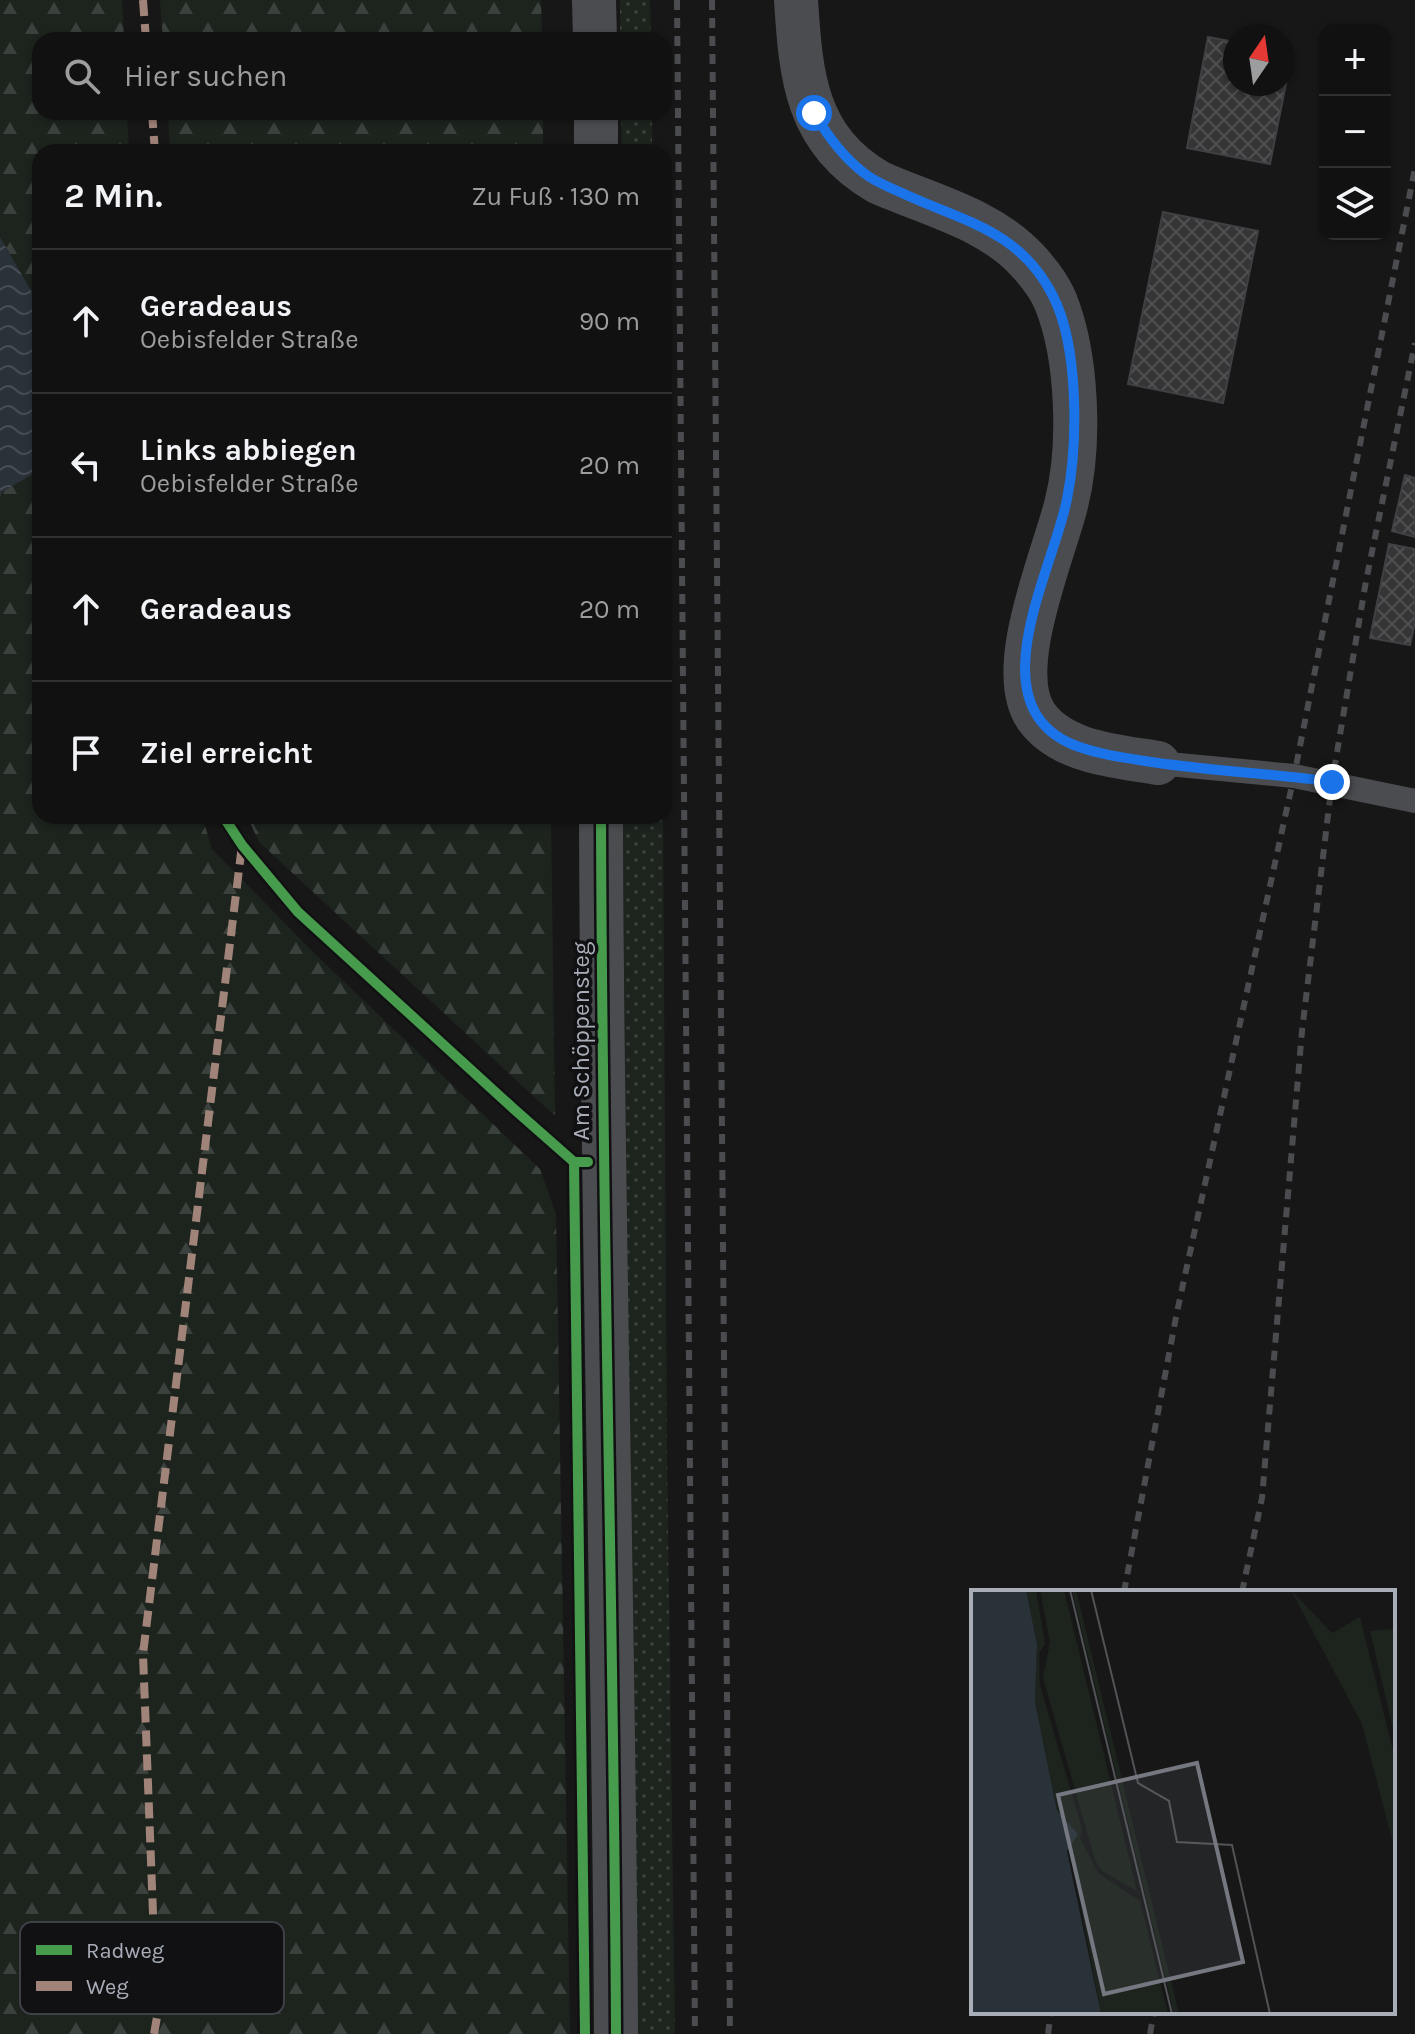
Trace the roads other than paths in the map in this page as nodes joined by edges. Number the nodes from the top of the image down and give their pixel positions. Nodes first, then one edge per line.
1 (594, 0) edge
2 (796, 0) edge
3 (595, 32) edge
4 (596, 120) edge
5 (596, 144) edge
6 (1158, 763) joint
7 (1415, 801) edge
8 (601, 824) edge
9 (616, 2034) edge

1 - 3 street
2 - 6 street
4 - 5 street
6 - 7 lane
8 - 9 street, Am Schöppensteg

